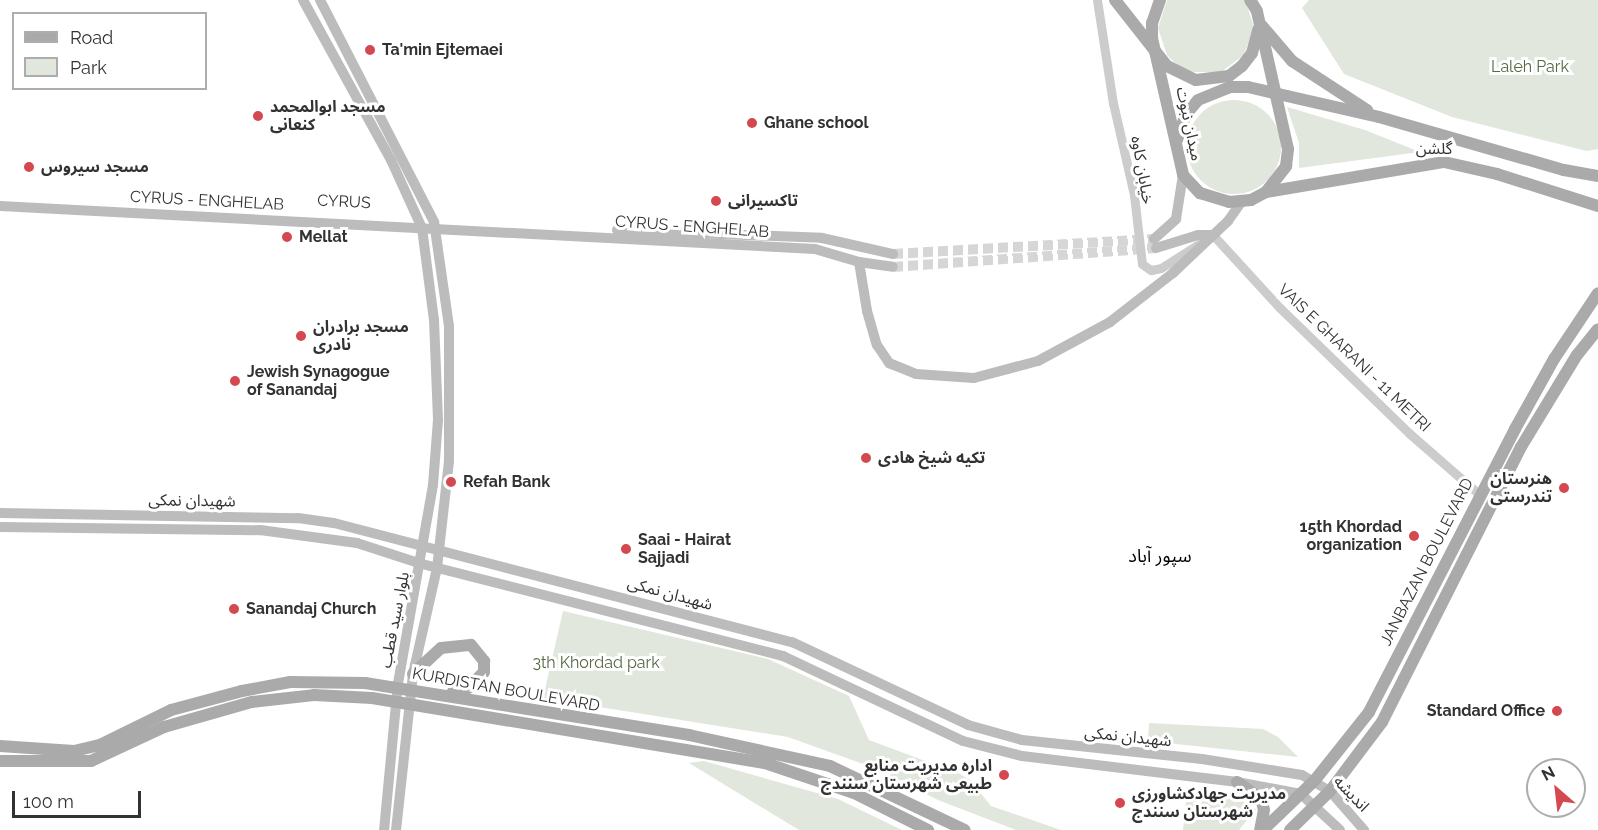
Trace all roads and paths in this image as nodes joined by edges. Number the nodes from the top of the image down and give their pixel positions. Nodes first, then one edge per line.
1 (303, 0) edge
2 (320, 0) edge
3 (1097, 0) edge
4 (1115, 0) edge
5 (1160, 0) edge
6 (1256, 8) edge
7 (1155, 50) junction
8 (350, 57) junction
9 (337, 63) junction
10 (1275, 92) junction
11 (1379, 117) junction
12 (1176, 147) junction
13 (1183, 175) junction
14 (1596, 178) edge
15 (1266, 192) junction
16 (0, 199) edge
17 (1242, 201) junction
18 (1595, 201) edge
19 (0, 206) edge
20 (421, 224) junction
21 (435, 225) junction
22 (1213, 235) junction
23 (893, 254) tunnel mouth
24 (859, 262) junction
25 (893, 267) tunnel mouth
26 (1598, 293) edge
27 (1598, 329) edge
28 (1480, 495) junction
29 (0, 513) edge
30 (188, 516) junction
31 (0, 527) edge
32 (189, 530) junction
33 (424, 549) junction
34 (439, 553) junction
35 (422, 564) junction
36 (437, 568) junction
37 (574, 585) junction
38 (570, 601) junction
39 (413, 674) junction
40 (402, 687) junction
41 (445, 694) junction
42 (402, 703) junction
43 (0, 746) edge
44 (0, 761) edge
45 (1315, 780) junction
46 (1237, 782) junction
47 (1330, 791) junction
48 (1301, 794) junction
49 (1316, 806) junction
50 (384, 830) edge
51 (396, 830) edge
52 (928, 830) edge
53 (964, 830) edge
54 (1262, 830) edge
55 (1290, 830) edge
56 (1340, 830) edge
57 (1364, 830) edge

1 - 9 main road, بلوار سید قطب
2 - 8 main road, بلوار سید قطب
3 - 22 street, خیابان کاوه
4 - 7 main road
5 - 7 main road, میدان نبوت
6 - 7 main road
6 - 10 main road
6 - 11 main road
7 - 12 main road, میدان نبوت
8 - 9 main road
8 - 21 main road, بلوار سید قطب
9 - 20 main road, بلوار سید قطب
10 - 11 main road, گلشن
10 - 12 main road
10 - 15 main road
11 - 14 main road, گلشن
12 - 13 main road, میدان نبوت
13 - 17 main road, میدان نبوت
13 - 22 main road
15 - 17 main road, میدان نبوت
15 - 18 main road, گلشن
16 - 20 main road, CYRUS
17 - 22 main road
19 - 20 main road, CYRUS - ENGHELAB
20 - 21 main road, CYRUS - ENGHELAB
20 - 33 main road, بلوار سید قطب
21 - 23 main road, CYRUS - ENGHELAB
21 - 24 main road, CYRUS - ENGHELAB
21 - 34 main road, بلوار سید قطب
22 - 24 main road
22 - 28 street, VAIS E GHARANI - 11 METRI
24 - 25 main road
26 - 28 main road, JANBAZAN BOULEVARD
27 - 47 main road
28 - 45 main road, JANBAZAN BOULEVARD
29 - 30 main road, شهیدان نمکی
30 - 32 main road
30 - 33 main road, شهیدان نمکی
31 - 32 main road, شهیدان نمکی
32 - 35 main road, شهیدان نمکی
33 - 34 main road, شهیدان نمکی
33 - 35 main road, بلوار سید قطب
34 - 36 main road, بلوار سید قطب
34 - 37 main road, شهیدان نمکی
35 - 36 main road, شهیدان نمکی
35 - 40 main road, بلوار سید قطب
36 - 38 main road, شهیدان نمکی
36 - 39 main road, بلوار سید قطب
37 - 38 main road
37 - 45 main road, شهیدان نمکی
38 - 46 main road, شهیدان نمکی
39 - 41 main road
39 - 51 main road, بلوار سید قطب
40 - 41 main road, KURDISTAN BOULEVARD
40 - 42 main road
40 - 43 main road, KURDISTAN BOULEVARD
40 - 50 main road, بلوار سید قطب
41 - 53 main road, KURDISTAN BOULEVARD
42 - 44 main road, KURDISTAN BOULEVARD
42 - 52 main road, KURDISTAN BOULEVARD
45 - 47 main road, اندیشه
45 - 48 main road, JANBAZAN BOULEVARD
46 - 48 main road, شهیدان نمکی
46 - 54 main road
47 - 49 main road
47 - 57 main road, اندیشه
48 - 49 main road, اندیشه
48 - 54 main road, JANBAZAN BOULEVARD
49 - 55 main road
49 - 56 main road, اندیشه

